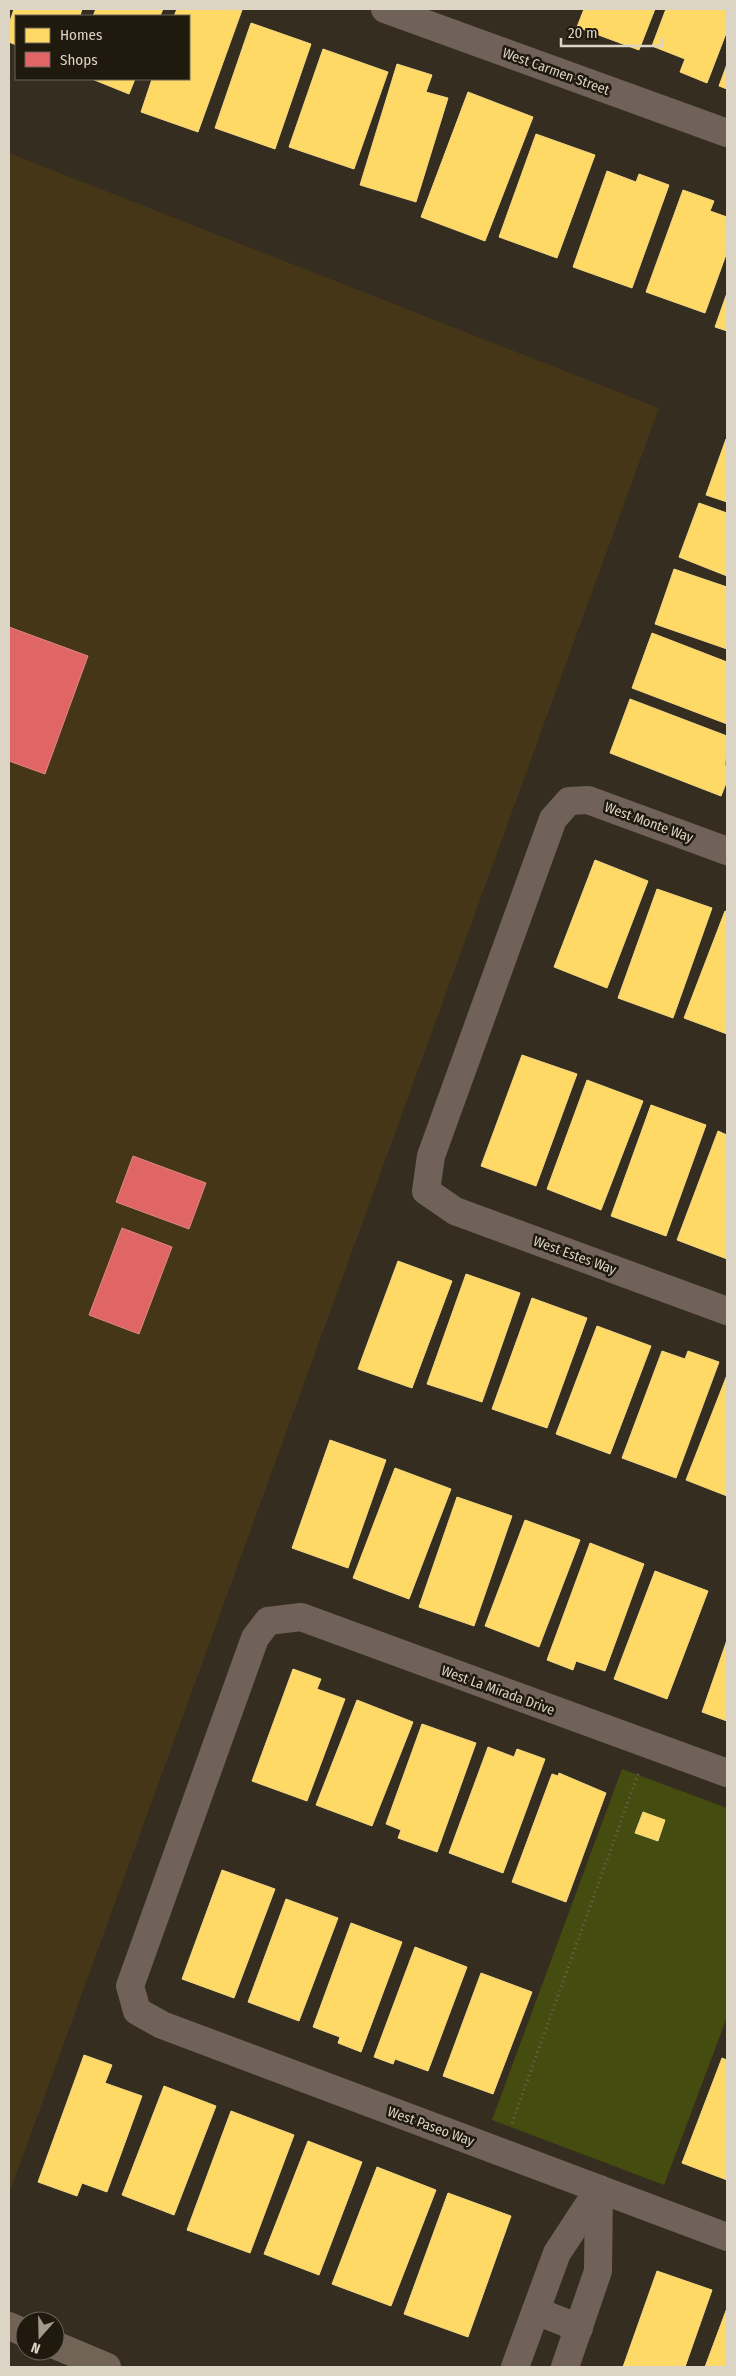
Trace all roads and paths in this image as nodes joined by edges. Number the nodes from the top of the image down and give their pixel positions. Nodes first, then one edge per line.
1 (385, 9) edge
2 (727, 133) edge
3 (727, 851) edge
4 (426, 1191) joint
5 (727, 1311) edge
6 (649, 1745) junction
7 (727, 1774) edge
8 (137, 2011) joint
9 (502, 2152) junction
10 (599, 2189) junction
11 (727, 2237) edge
12 (536, 2311) junction
13 (579, 2328) junction
14 (65, 2349) edge
15 (107, 2367) edge
16 (516, 2367) edge
17 (565, 2367) edge

1 - 2 street, West Carmen Street
3 - 4 street, West Monte Way
4 - 5 street, West Estes Way
6 - 7 street, West La Mirada Drive
6 - 8 street, West La Mirada Drive
6 - 9 path
8 - 9 street, West Paseo Way
9 - 10 street, West Paseo Way
10 - 11 street, West Paseo Way
10 - 12 street
10 - 13 street
12 - 13 street
12 - 16 street
13 - 17 street
14 - 15 main road

